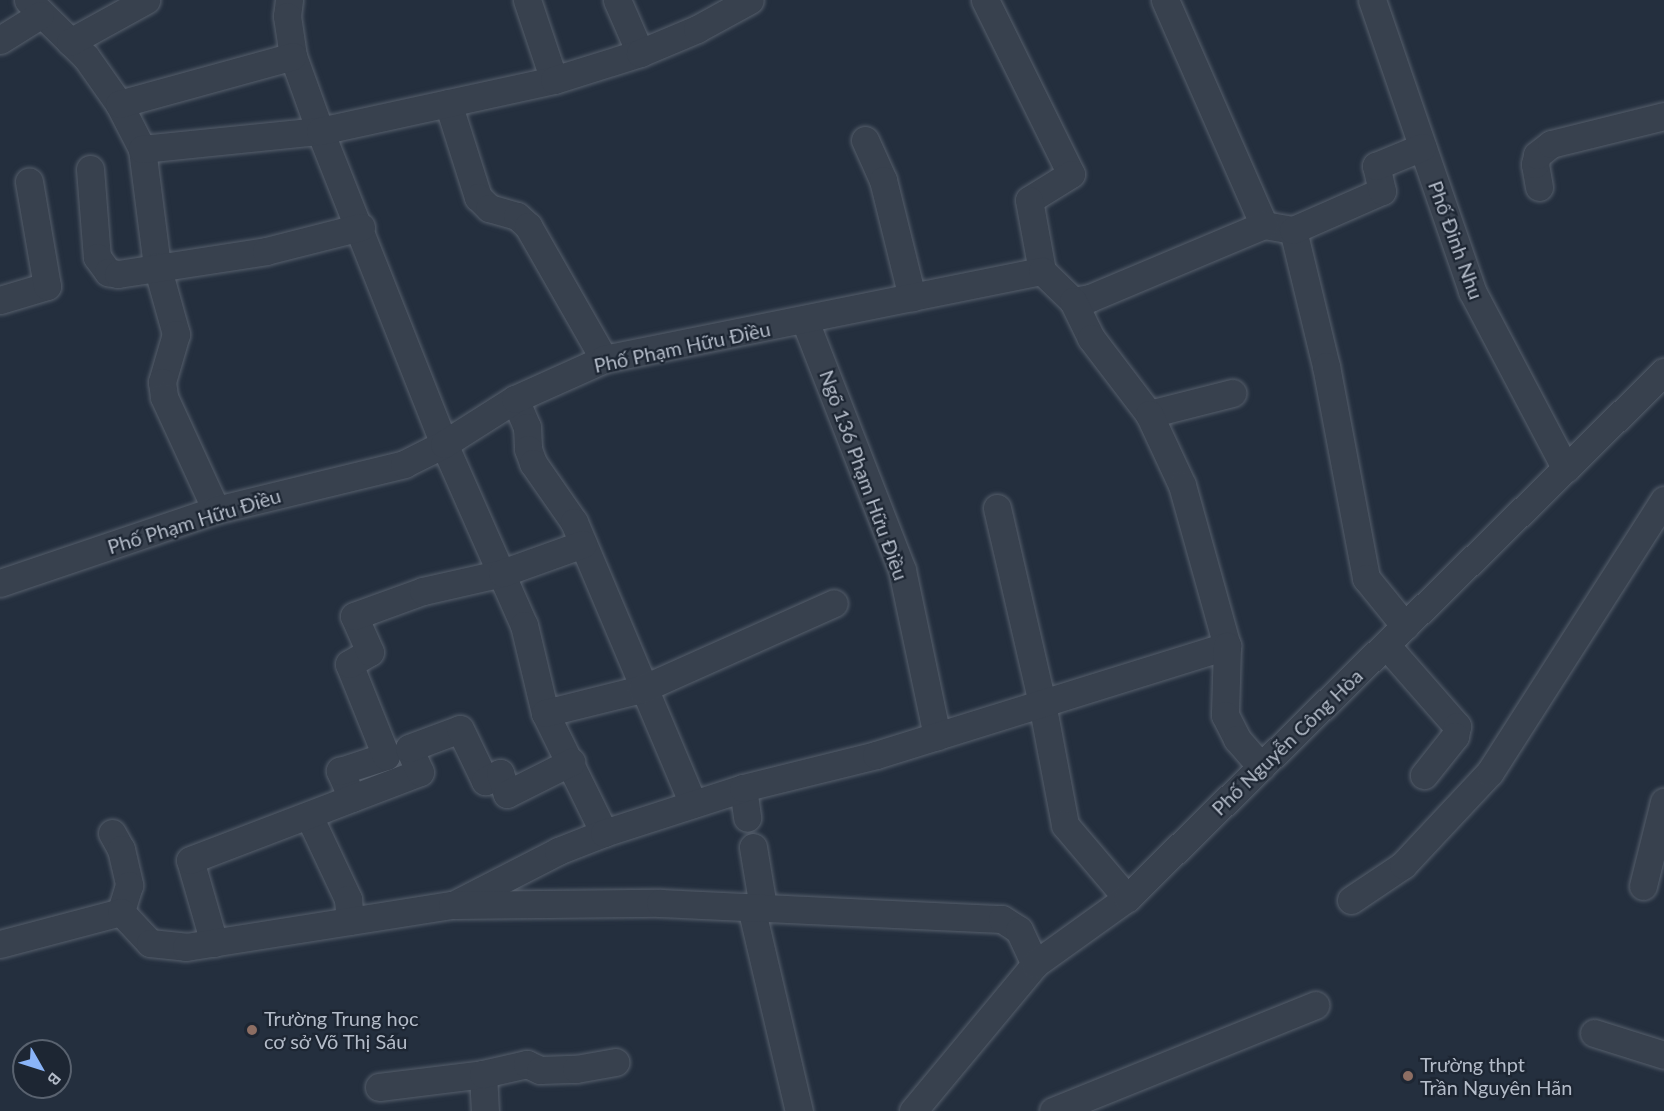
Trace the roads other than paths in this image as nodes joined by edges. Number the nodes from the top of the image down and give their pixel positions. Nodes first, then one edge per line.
1 (146, 0) edge
2 (289, 0) edge
3 (527, 0) edge
4 (618, 0) edge
5 (750, 0) edge
6 (985, 0) edge
7 (1165, 0) edge
8 (1372, 0) edge
9 (34, 8) edge
10 (0, 40) edge
11 (70, 42) junction
12 (640, 53) junction
13 (292, 56) junction
14 (554, 80) junction
15 (448, 103) junction
16 (119, 104) junction
17 (1664, 116) edge
18 (320, 131) junction
19 (865, 140) dead end
20 (1422, 147) junction
21 (142, 149) junction
22 (90, 169) dead end
23 (28, 182) dead end
24 (1539, 187) dead end
25 (1264, 225) junction
26 (361, 227) junction
27 (1293, 230) junction
28 (157, 266) junction
29 (1042, 271) junction
30 (912, 297) junction
31 (0, 300) edge
32 (1073, 301) junction
33 (806, 321) junction
34 (604, 359) junction
35 (1664, 372) edge
36 (1232, 393) dead end
37 (515, 399) junction
38 (1149, 414) junction
39 (444, 444) junction
40 (1566, 469) junction
41 (1664, 500) edge
42 (997, 508) dead end
43 (216, 510) junction
44 (583, 544) junction
45 (502, 573) junction
46 (0, 583) edge
47 (834, 603) dead end
48 (1396, 636) junction
49 (1227, 646) junction
50 (642, 689) junction
51 (1042, 703) junction
52 (545, 713) junction
53 (937, 736) junction
54 (572, 762) junction
55 (1261, 766) junction
56 (1424, 775) dead end
57 (743, 788) junction
58 (352, 798) junction
59 (1664, 802) edge
60 (693, 804) junction
61 (309, 816) junction
62 (747, 818) dead end
63 (112, 833) dead end
64 (604, 833) junction
65 (753, 848) dead end
66 (1643, 886) dead end
67 (1127, 898) junction
68 (1351, 900) dead end
69 (452, 905) junction
70 (757, 907) junction
71 (121, 912) junction
72 (350, 921) junction
73 (214, 943) junction
74 (0, 944) edge
75 (1035, 964) junction
76 (1316, 1005) dead end
77 (1594, 1033) dead end
78 (1664, 1054) edge
79 (615, 1062) dead end
80 (483, 1074) junction
81 (379, 1087) dead end
82 (485, 1111) edge
83 (799, 1111) edge
84 (913, 1111) edge
85 (1053, 1111) edge

1 - 11 street
2 - 13 street
3 - 14 street
4 - 12 street
5 - 12 street
6 - 29 street
7 - 25 street
8 - 20 street, Phố Đinh Nhu
9 - 10 street
9 - 11 street
11 - 16 street
12 - 14 street
13 - 16 street
13 - 18 street
14 - 15 street
15 - 18 street
15 - 34 street
16 - 21 street
17 - 24 street
18 - 21 street
18 - 26 street
19 - 30 street
20 - 27 street
20 - 40 street, Phố Đinh Nhu
21 - 28 street
22 - 28 street
23 - 31 street
25 - 27 street
25 - 32 street
26 - 28 street
26 - 39 street
27 - 48 street
28 - 43 street
29 - 30 street, Phố Phạm Hữu Điều
29 - 32 street
30 - 33 street, Phố Phạm Hữu Điều
32 - 38 street
33 - 34 street, Phố Phạm Hữu Điều
33 - 53 street, Ngõ 136 Phạm Hữu Điều
34 - 37 street, Phố Phạm Hữu Điều
35 - 40 street, Phố Nguyễn Công Hòa
36 - 38 street
37 - 39 street, Phố Phạm Hữu Điều
37 - 44 street
38 - 49 street
39 - 43 street, Phố Phạm Hữu Điều
39 - 45 street
40 - 48 street, Phố Nguyễn Công Hòa
41 - 68 street
42 - 51 street
43 - 46 street, Phố Phạm Hữu Điều
44 - 45 street
44 - 50 street
45 - 52 street
45 - 58 street
47 - 50 street
48 - 55 street, Phố Nguyễn Công Hòa
48 - 56 street
49 - 51 street
49 - 55 street
50 - 52 street
50 - 60 street
51 - 53 street
51 - 67 street
52 - 54 street
53 - 57 street
54 - 58 street
54 - 64 street
55 - 67 street, Phố Nguyễn Công Hòa
57 - 60 street
57 - 62 street
58 - 61 street
59 - 66 street
60 - 64 street
61 - 72 street
61 - 73 street
63 - 71 street
64 - 69 street
65 - 70 street
67 - 75 street, Phố Nguyễn Công Hòa
69 - 70 street
69 - 72 street
70 - 75 street
70 - 83 street
71 - 73 street
71 - 74 street
72 - 73 street
75 - 84 street, Phố Nguyễn Công Hòa
76 - 85 street
77 - 78 street
79 - 80 street
80 - 81 street
80 - 82 street

